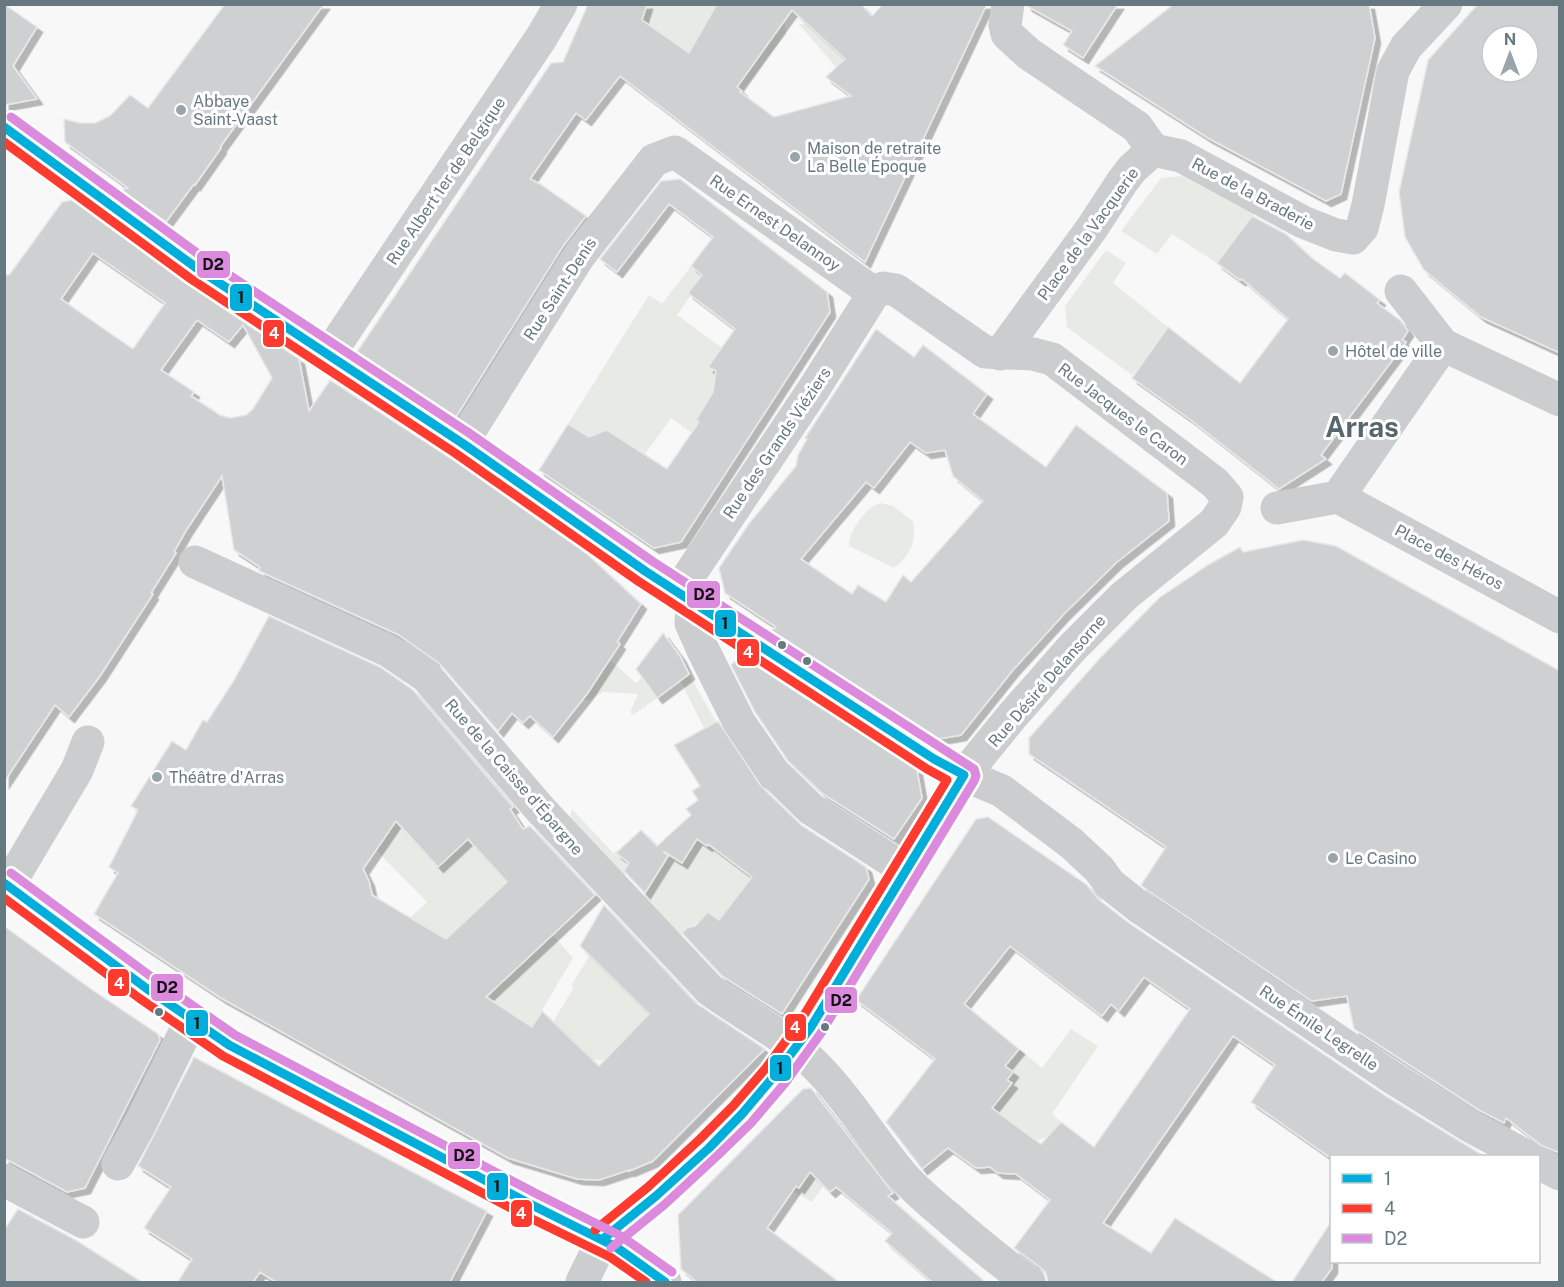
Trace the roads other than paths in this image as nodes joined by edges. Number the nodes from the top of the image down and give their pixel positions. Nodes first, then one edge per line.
1 (561, 4) edge
2 (1415, 4) edge
3 (1444, 4) edge
4 (1007, 19) edge
5 (4, 127) edge
6 (1154, 150) junction
7 (675, 152) joint
8 (1401, 291) dead end
9 (874, 293) junction
10 (1443, 345) junction
11 (1000, 354) junction
12 (328, 356) junction
13 (1560, 400) edge
14 (462, 443) junction
15 (1338, 497) junction
16 (1225, 507) joint
17 (1277, 508) dead end
18 (195, 562) dead end
19 (685, 597) junction
20 (1560, 617) edge
21 (88, 742) dead end
22 (964, 775) junction
23 (907, 871) junction
24 (7, 885) edge
25 (191, 1020) junction
26 (796, 1047) junction
27 (1524, 1155) edge
28 (118, 1164) dead end
29 (1540, 1164) edge
30 (1560, 1174) edge
31 (4, 1180) edge
32 (83, 1222) dead end
33 (603, 1239) junction
34 (582, 1282) edge
35 (665, 1282) edge
36 (1029, 1282) edge

1 - 12 street, Rue Albert 1er de Belgique
2 - 3 street
3 - 6 street, Rue de la Braderie
4 - 6 street
5 - 12 street, Rue Émile Legrelle
6 - 11 street, Place de la Vacquerie
7 - 9 street, Rue Ernest Delannoy
7 - 14 street, Rue Saint-Denis
8 - 10 street
9 - 11 street
9 - 19 street, Rue des Grands Viéziers
10 - 13 street
10 - 15 street
11 - 16 street, Rue Jacques le Caron
12 - 14 street, Rue Émile Legrelle
14 - 19 street, Rue Émile Legrelle
15 - 17 street
15 - 20 street, Place des Héros
16 - 22 street, Rue Désiré Delansorne
18 - 26 street, Rue de la Caisse d'Épargne
19 - 22 street, Rue Émile Legrelle
19 - 23 street
21 - 24 street
22 - 23 street, Rue Désiré Delansorne
22 - 27 street, Rue Émile Legrelle
23 - 26 street, Rue Désiré Delansorne
24 - 25 street
25 - 28 street
25 - 33 street
26 - 33 street, Rue Désiré Delansorne
26 - 36 street, Rue de la Caisse d'Épargne
29 - 30 street
31 - 32 street
33 - 34 street
33 - 35 street

